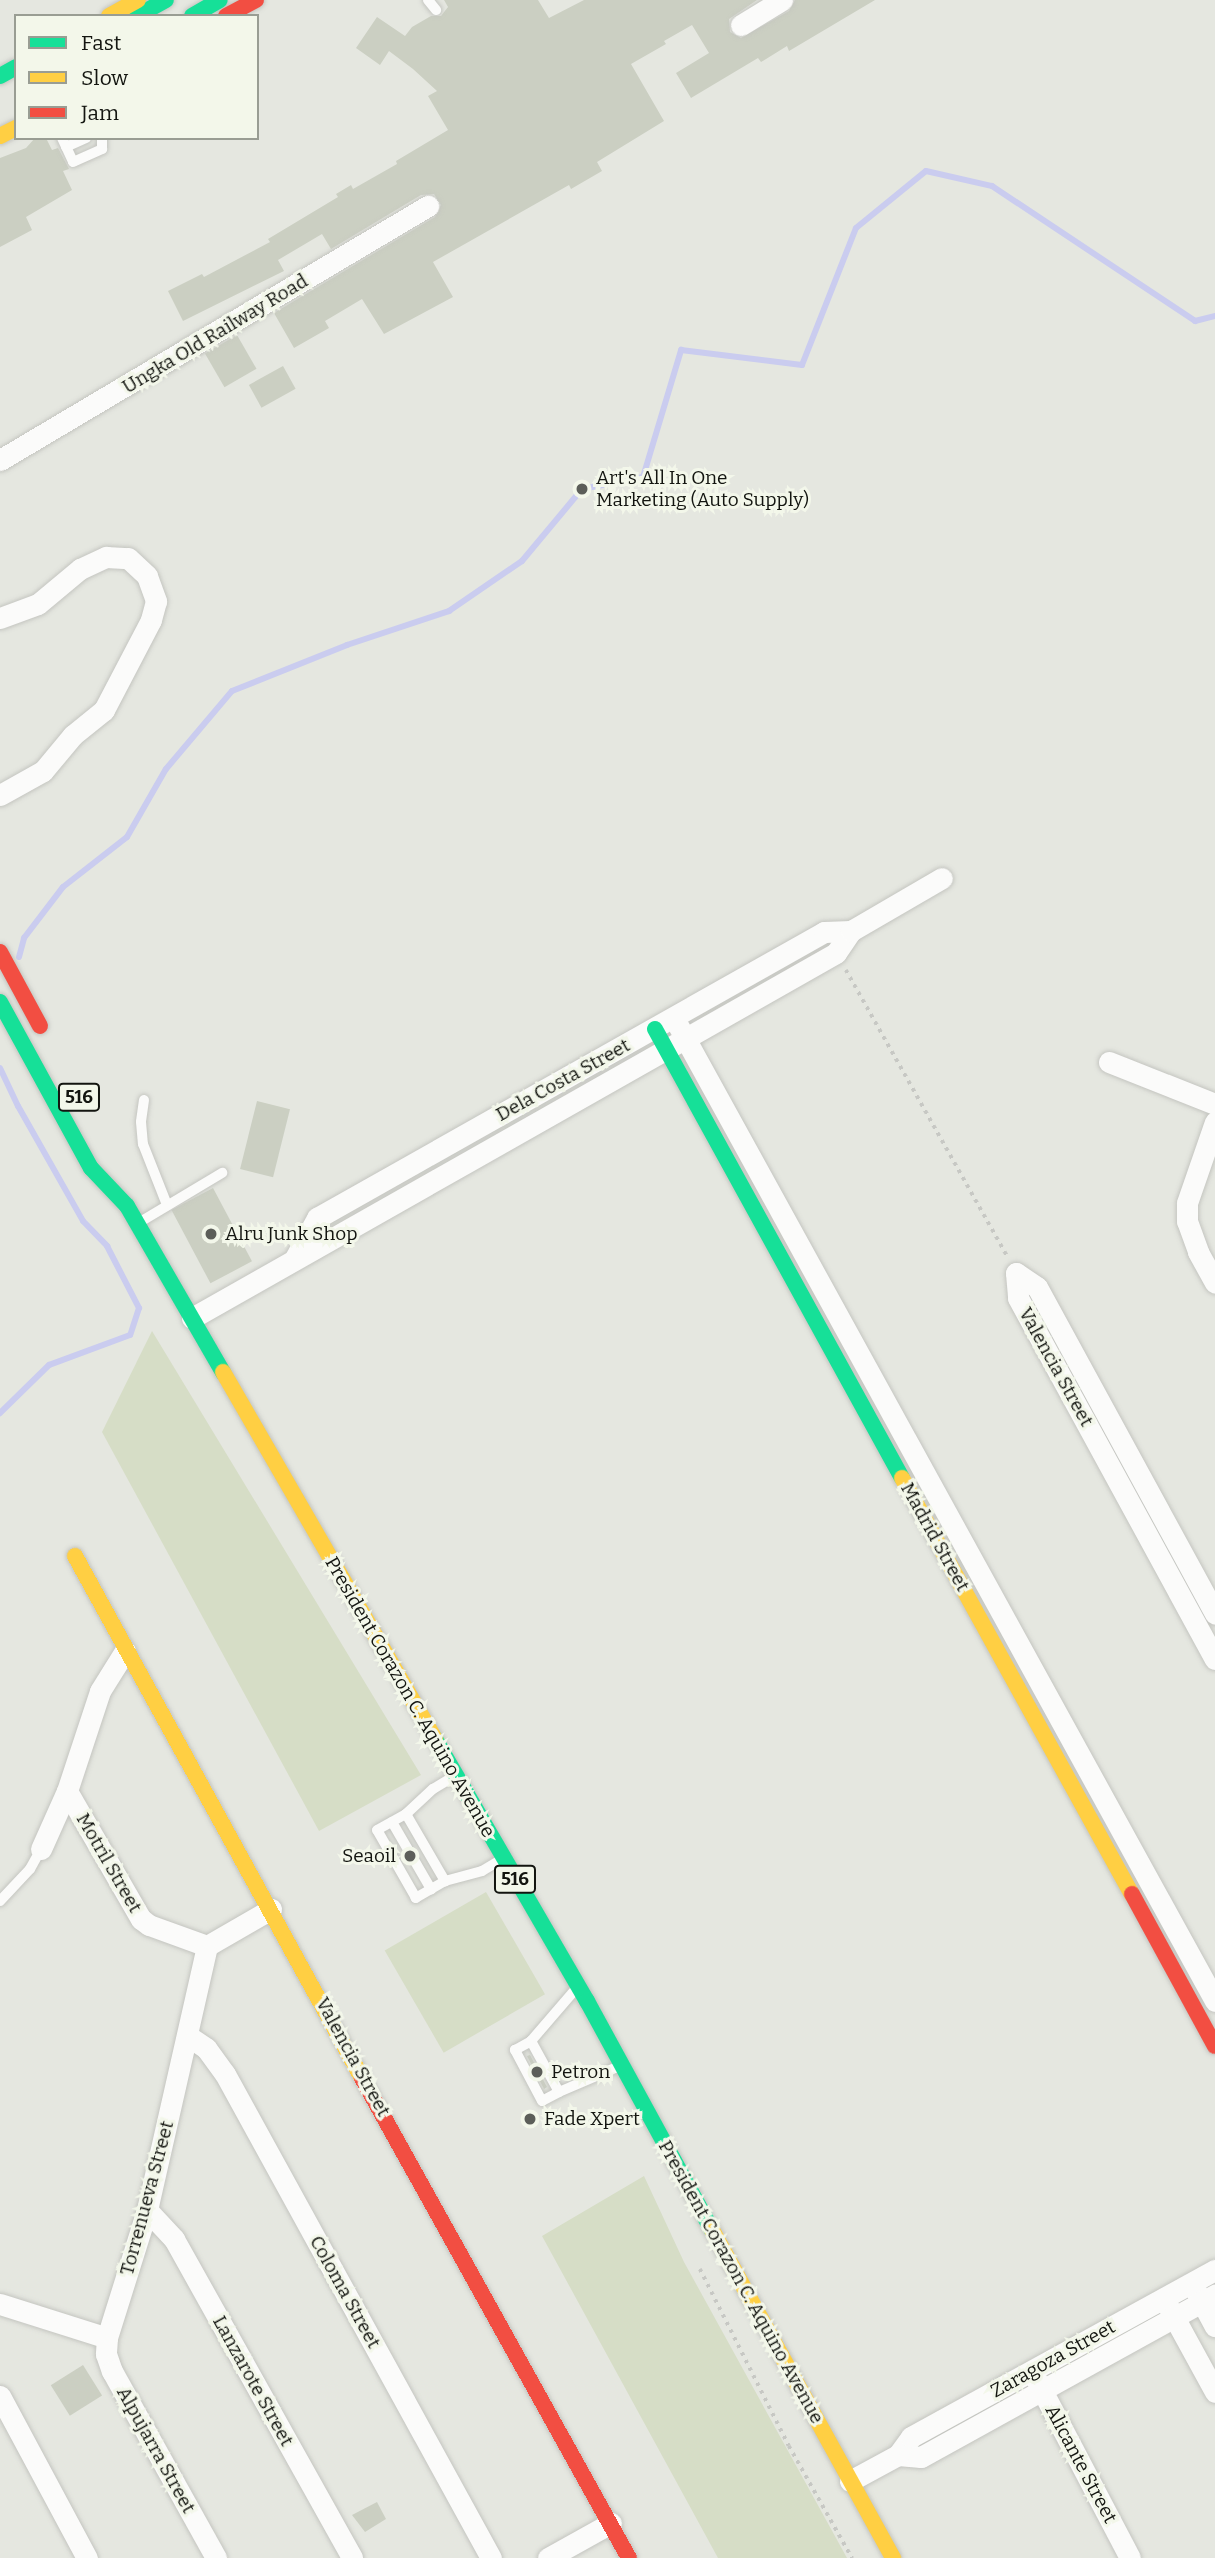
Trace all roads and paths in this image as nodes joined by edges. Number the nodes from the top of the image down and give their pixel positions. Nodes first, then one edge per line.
1 (138, 0) edge
2 (166, 0) edge
3 (220, 0) edge
4 (256, 0) edge
5 (428, 0) edge
6 (782, 0) edge
7 (436, 10) dead end
8 (113, 14) edge
9 (141, 14) edge
10 (196, 14) edge
11 (230, 14) edge
12 (741, 24) dead end
13 (102, 140) edge
14 (64, 143) edge
15 (428, 206) dead end
16 (0, 460) edge
17 (0, 618) edge
18 (0, 795) edge
19 (942, 878) dead end
20 (851, 931) junction
21 (0, 952) edge
22 (836, 953) junction
23 (0, 1002) edge
24 (665, 1023) junction
25 (48, 1040) dead end
26 (686, 1040) junction
27 (667, 1051) junction
28 (1109, 1062) dead end
29 (144, 1100) dead end
30 (1215, 1104) edge
31 (1215, 1122) edge
32 (103, 1166) junction
33 (222, 1173) dead end
34 (167, 1205) junction
35 (127, 1206) junction
36 (138, 1224) junction
37 (295, 1258) junction
38 (1016, 1273) junction
39 (1215, 1283) edge
40 (192, 1318) junction
41 (75, 1556) dead end
42 (1210, 1592) edge
43 (1186, 1606) junction
44 (1215, 1615) edge
45 (125, 1651) junction
46 (1215, 1660) edge
47 (456, 1776) junction
48 (67, 1791) junction
49 (405, 1814) junction
50 (392, 1822) junction
51 (41, 1849) joint
52 (503, 1858) junction
53 (444, 1881) junction
54 (431, 1889) junction
55 (0, 1901) edge
56 (271, 1909) junction
57 (207, 1946) junction
58 (579, 1987) junction
59 (1215, 2001) edge
60 (188, 2036) junction
61 (531, 2041) junction
62 (1215, 2046) edge
63 (623, 2064) junction
64 (559, 2092) junction
65 (147, 2210) junction
66 (1215, 2270) edge
67 (1192, 2283) junction
68 (1164, 2298) junction
69 (1208, 2299) edge
70 (0, 2304) edge
71 (1174, 2317) junction
72 (1215, 2326) edge
73 (107, 2338) junction
74 (1031, 2371) junction
75 (1042, 2389) junction
76 (1215, 2392) edge
77 (0, 2396) edge
78 (898, 2455) junction
79 (850, 2481) junction
80 (611, 2523) junction
81 (87, 2558) edge
82 (216, 2558) edge
83 (352, 2558) edge
84 (491, 2558) edge
85 (548, 2558) edge
86 (629, 2558) edge
87 (893, 2558) edge
88 (1130, 2558) edge

1 - 8 main road
2 - 9 main road
3 - 10 main road
4 - 11 main road
5 - 7 lane
6 - 12 street
13 - 14 lane
15 - 16 street, Ungka Old Railway Road
17 - 18 street
19 - 20 street, Dela Costa Street
20 - 22 street, Dela Costa Street
20 - 24 street, Dela Costa Street
21 - 25 main road
22 - 26 street, Dela Costa Street
22 - 38 path
23 - 32 main road, President Corazon C. Aquino Avenue / 516
24 - 26 street, Madrid Street
24 - 27 main road, Madrid Street
24 - 37 street, Dela Costa Street
26 - 27 street, Dela Costa Street
26 - 59 street, Madrid Street
27 - 37 street, Dela Costa Street
27 - 62 main road, Madrid Street
28 - 30 street
29 - 34 lane
31 - 39 street
32 - 35 main road, President Corazon C. Aquino Avenue / 516
32 - 35 main road, President Corazon C. Aquino Avenue / 516
33 - 34 lane
34 - 36 lane
35 - 36 main road, President Corazon C. Aquino Avenue / 516
36 - 40 main road, President Corazon C. Aquino Avenue / 516
37 - 40 street, Dela Costa Street
38 - 42 street, Valencia Street
38 - 43 street, Valencia Street
40 - 47 main road, President Corazon C. Aquino Avenue / 516
41 - 45 main road, Valencia Street
42 - 43 street
42 - 44 street, Valencia Street
43 - 46 street, Valencia Street
45 - 48 street
45 - 56 main road, Valencia Street
47 - 49 lane
47 - 52 main road, President Corazon C. Aquino Avenue / 516
48 - 51 street
48 - 57 street, Motril Street
49 - 50 lane
49 - 53 lane
50 - 54 lane
50 - 54 lane
51 - 55 lane
52 - 53 lane
52 - 58 main road, President Corazon C. Aquino Avenue / 516
53 - 54 lane
56 - 57 street
56 - 80 main road, Valencia Street
57 - 60 street, Torrenueva Street
58 - 61 lane
58 - 63 main road, President Corazon C. Aquino Avenue / 516
60 - 65 street, Torrenueva Street
60 - 84 street, Coloma Street
61 - 64 lane
61 - 64 lane
63 - 64 lane
63 - 79 main road, President Corazon C. Aquino Avenue / 516
65 - 73 street, Torrenueva Street
65 - 83 street, Lanzarote Street
66 - 67 street, Zaragoza Street
67 - 68 street, Zaragoza Street
67 - 69 street
68 - 71 street
68 - 74 street, Zaragoza Street
69 - 71 street, Zaragoza Street
69 - 72 street
70 - 73 street
71 - 75 street, Zaragoza Street
71 - 76 street
73 - 82 street, Alpujarra Street
74 - 75 street, Alicante Street
74 - 78 street, Zaragoza Street
75 - 78 street, Zaragoza Street
75 - 88 street, Alicante Street
77 - 81 street
78 - 79 street, Zaragoza Street
79 - 87 main road, President Corazon C. Aquino Avenue / 516
80 - 85 street
80 - 86 main road, Valencia Street

